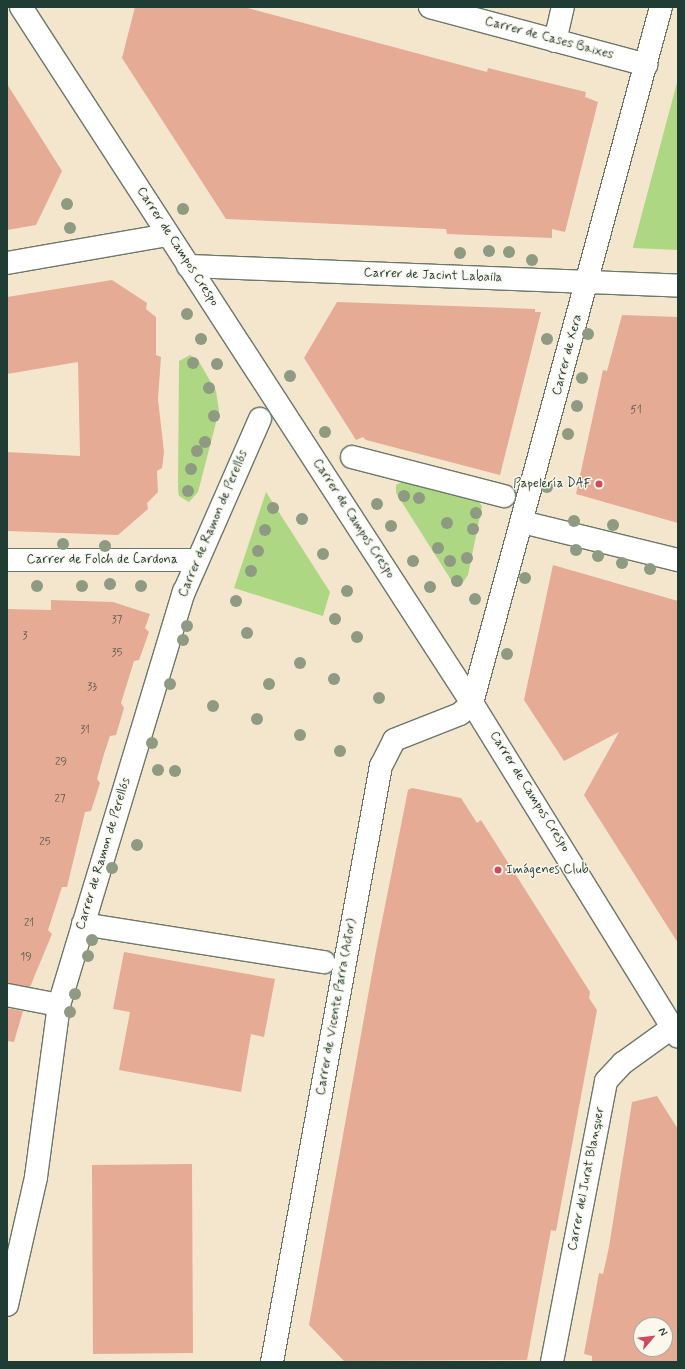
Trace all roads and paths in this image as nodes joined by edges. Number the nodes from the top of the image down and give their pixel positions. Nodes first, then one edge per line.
1 (21, 7) edge
2 (430, 7) edge
3 (563, 7) edge
4 (661, 7) edge
5 (554, 41) junction
6 (646, 65) junction
7 (168, 235) junction
8 (7, 263) edge
9 (188, 266) junction
10 (588, 280) junction
11 (678, 286) edge
12 (260, 419) dead end
13 (352, 457) dead end
14 (504, 496) dead end
15 (522, 522) junction
16 (7, 560) edge
17 (196, 560) junction
18 (678, 560) edge
19 (472, 703) junction
20 (83, 924) junction
21 (324, 962) dead end
22 (7, 994) edge
23 (59, 1005) junction
24 (676, 1032) edge
25 (7, 1305) edge
26 (272, 1362) edge
27 (552, 1362) edge

1 - 7 street, Carrer de Campos Crespo
2 - 5 street, Carrer de Cases Baixes
3 - 5 street
4 - 6 street, Carrer de Xera
5 - 6 street, Carrer de Cases Baixes
6 - 10 street, Carrer de Xera
7 - 8 street
7 - 9 street, Carrer de Campos Crespo
9 - 10 street, Carrer de Jacint Labaila
9 - 19 street, Carrer de Campos Crespo
10 - 11 street, Carrer de Jacint Labaila
10 - 15 street, Carrer de Xera
12 - 17 street, Carrer de Ramon de Perellós
13 - 14 street
15 - 18 street
15 - 19 street, Carrer de Xera
16 - 17 street, Carrer de Folch de Cardona
17 - 20 street, Carrer de Ramon de Perellós
19 - 24 street, Carrer de Campos Crespo
19 - 26 street, Carrer de Vicente Parra (Actor)
20 - 21 street
20 - 23 street, Carrer de Ramon de Perellós
22 - 23 street
23 - 25 street, Carrer de Ramon de Perellós
24 - 27 street, Carrer del Jurat Blanquer

